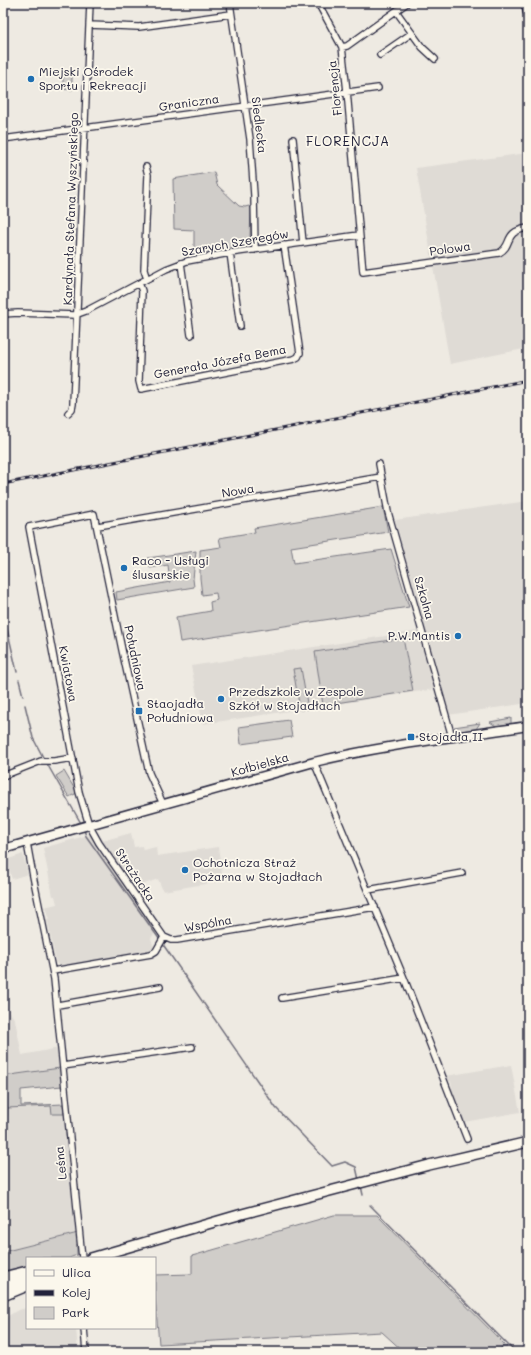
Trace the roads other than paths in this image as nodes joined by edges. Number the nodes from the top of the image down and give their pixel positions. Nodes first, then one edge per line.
1 (90, 3) edge
2 (230, 3) edge
3 (407, 3) edge
4 (524, 3) edge
5 (320, 4) edge
6 (396, 11) junction
7 (231, 14) junction
8 (528, 18) edge
9 (89, 24) junction
10 (412, 33) junction
11 (342, 47) junction
12 (380, 55) dead end
13 (435, 59) dead end
14 (378, 88) dead end
15 (347, 91) junction
16 (245, 106) junction
17 (85, 128) junction
18 (3, 139) edge
19 (293, 139) dead end
20 (146, 167) dead end
21 (528, 228) edge
22 (360, 234) junction
23 (303, 243) junction
24 (284, 246) junction
25 (255, 250) junction
26 (230, 253) junction
27 (181, 263) junction
28 (363, 272) joint
29 (147, 279) junction
30 (139, 283) junction
31 (3, 314) edge
32 (78, 314) junction
33 (240, 326) dead end
34 (191, 335) dead end
35 (68, 413) dead end
36 (379, 464) dead end
37 (381, 477) junction
38 (98, 526) junction
39 (29, 527) joint
40 (528, 726) edge
41 (452, 737) junction
42 (73, 758) junction
43 (314, 762) junction
44 (3, 776) edge
45 (163, 804) junction
46 (85, 826) junction
47 (27, 842) junction
48 (3, 849) edge
49 (462, 873) dead end
50 (368, 890) junction
51 (374, 907) junction
52 (162, 940) junction
53 (53, 971) junction
54 (404, 978) junction
55 (160, 987) dead end
56 (282, 998) dead end
57 (58, 1005) junction
58 (192, 1047) dead end
59 (63, 1066) junction
60 (467, 1139) dead end
61 (528, 1142) edge
62 (82, 1257) edge
63 (95, 1257) edge
64 (26, 1271) edge
65 (3, 1277) edge
66 (26, 1278) edge
67 (3, 1286) edge
68 (26, 1286) edge
69 (3, 1296) edge
70 (84, 1329) edge
71 (86, 1352) edge

1 - 9 street, Kardynała Stefana Wyszyńskiego
2 - 7 street, Siedlecka
3 - 6 street
4 - 8 street
5 - 11 street, Florencja
6 - 10 street
6 - 11 street
7 - 9 street
7 - 16 street, Siedlecka
9 - 17 street, Kardynała Stefana Wyszyńskiego
10 - 12 street
10 - 13 street
11 - 15 street, Florencja
14 - 15 street, Graniczna
15 - 16 street, Graniczna
15 - 22 street, Florencja
16 - 17 street, Graniczna
16 - 25 street, Siedlecka
17 - 18 street, Graniczna
17 - 32 street, Kardynała Stefana Wyszyńskiego
19 - 23 street
20 - 29 street
21 - 28 street, Polowa
22 - 23 street, Szarych Szeregów
22 - 28 street, Florencja
23 - 24 street, Szarych Szeregów
24 - 25 street, Szarych Szeregów
24 - 30 street, Generała Józefa Bema
25 - 26 street, Szarych Szeregów
26 - 27 street, Szarych Szeregów
26 - 33 street
27 - 29 street, Szarych Szeregów
27 - 34 street
29 - 30 street, Szarych Szeregów
30 - 32 street, Szarych Szeregów
31 - 32 street
32 - 35 street, Kardynała Stefana Wyszyńskiego
36 - 37 street, Szkolna
37 - 38 street, Nowa
37 - 41 street, Szkolna
38 - 39 street, Południowa
38 - 45 street, Południowa
39 - 42 street, Kwiatowa
40 - 41 street, Kołbielska
41 - 43 street, Kołbielska
42 - 44 street
42 - 46 street, Kwiatowa
43 - 45 street, Kołbielska
43 - 50 street
45 - 46 street, Kołbielska
46 - 47 street, Kołbielska
46 - 52 street, Strażacka
47 - 48 street, Kołbielska
47 - 53 street, Leśna
49 - 50 street
50 - 51 street
51 - 52 street, Wspólna
51 - 54 street
52 - 53 street
53 - 57 street, Leśna
54 - 56 street
54 - 60 street
55 - 57 street
57 - 59 street, Leśna
58 - 59 street
59 - 62 street, Leśna
61 - 63 main road
64 - 65 main road
66 - 67 main road
68 - 69 main road
70 - 71 street

